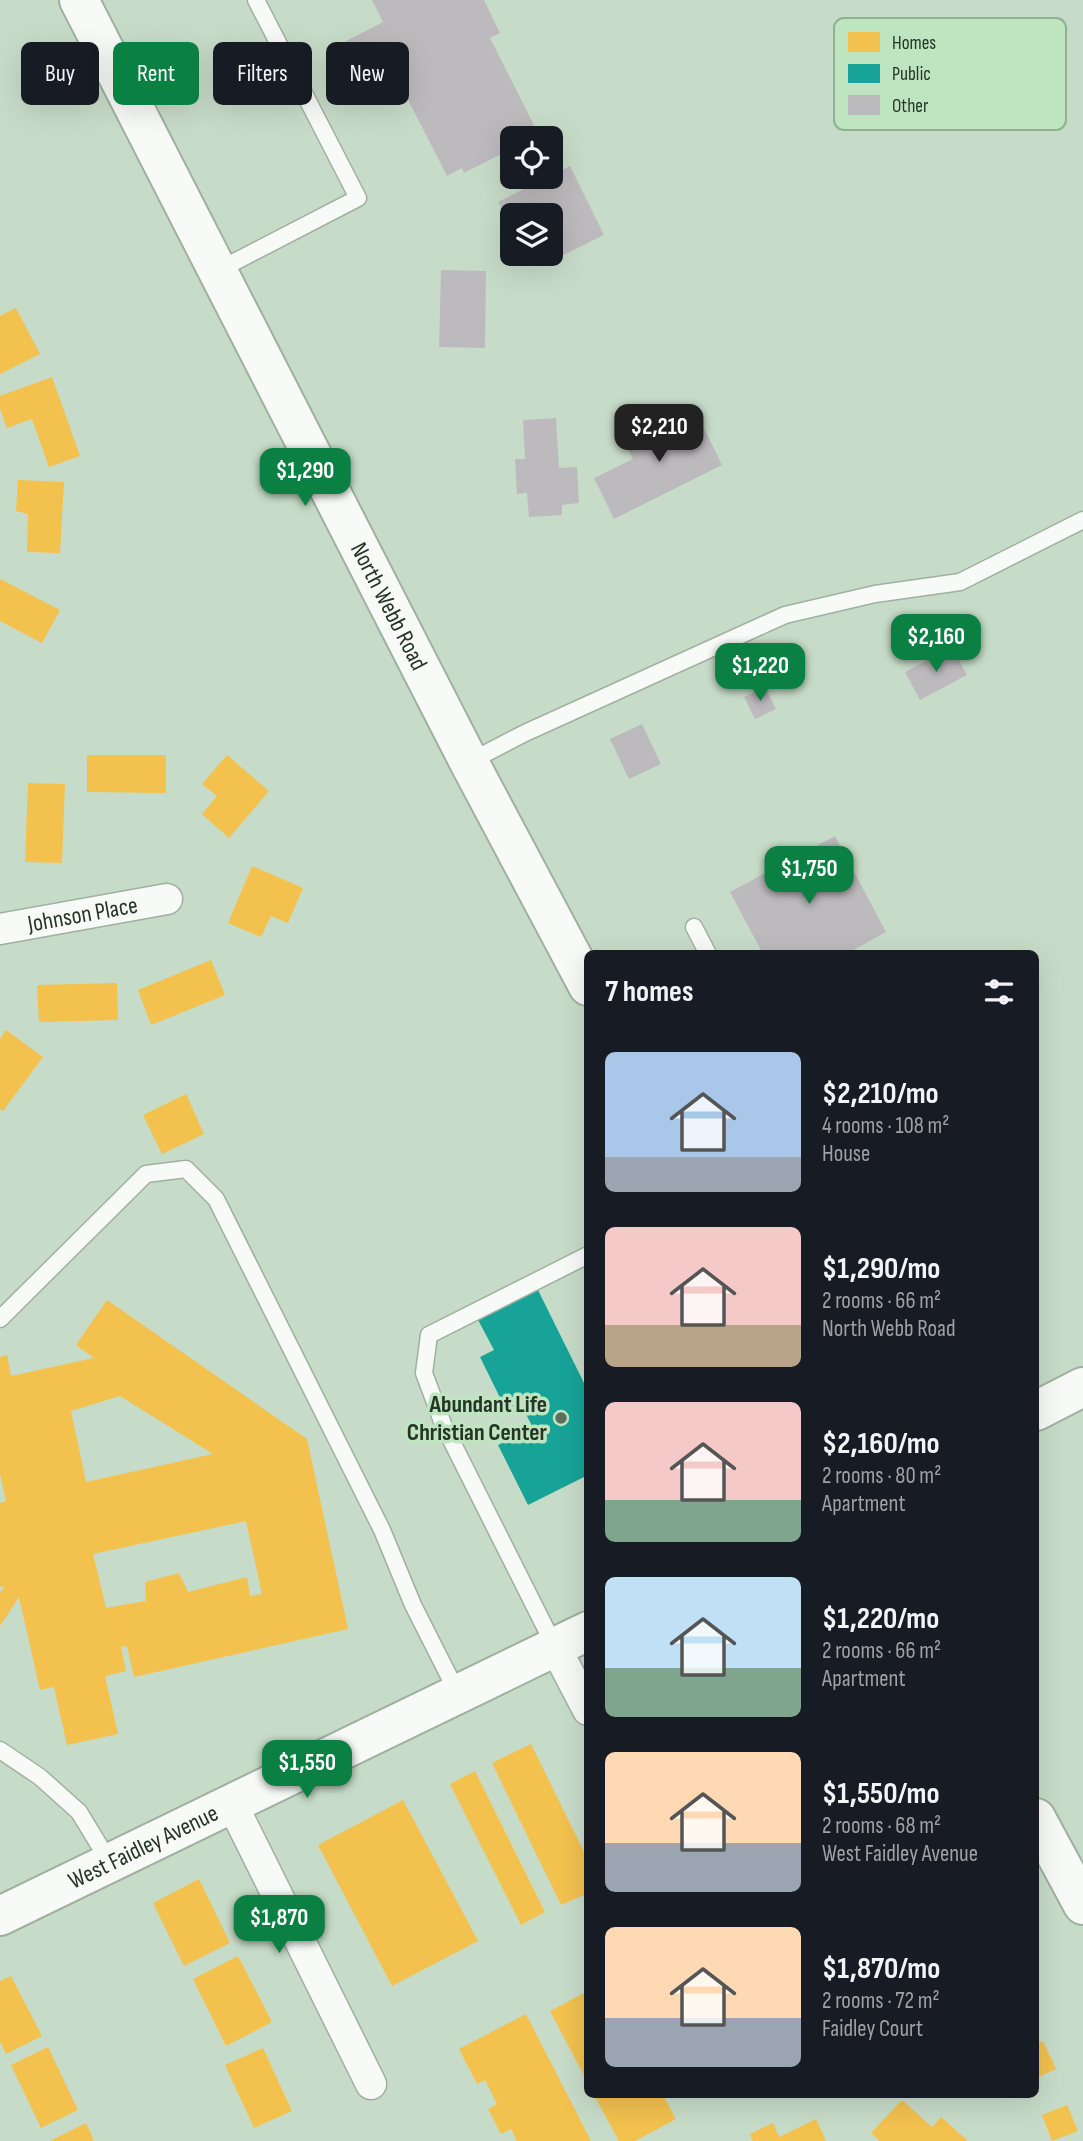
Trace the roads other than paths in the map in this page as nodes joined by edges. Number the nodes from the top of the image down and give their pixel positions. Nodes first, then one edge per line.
1 (79, 0) edge
2 (256, 0) edge
3 (218, 271) junction
4 (1083, 520) edge
5 (469, 762) junction
6 (167, 898) dead end
7 (694, 927) dead end
8 (0, 929) edge
9 (706, 950) edge
10 (584, 978) edge
11 (584, 1257) edge
12 (0, 1319) edge
13 (1083, 1387) edge
14 (1039, 1409) edge
15 (572, 1639) edge
16 (584, 1692) edge
17 (458, 1694) junction
18 (0, 1750) edge
19 (232, 1804) junction
20 (1039, 1822) edge
21 (110, 1863) junction
22 (1074, 1864) edge
23 (1083, 1905) edge
24 (0, 1916) edge
25 (371, 2084) dead end

1 - 3 main road, North Webb Road
2 - 3 lane
3 - 5 main road, North Webb Road
4 - 5 lane
5 - 10 main road, North Webb Road
6 - 8 street, Johnson Place
7 - 9 lane
11 - 15 lane
12 - 17 lane
13 - 14 main road
15 - 16 street
15 - 17 main road, West Faidley Avenue
17 - 19 main road, West Faidley Avenue
18 - 21 lane
19 - 21 main road, West Faidley Avenue
19 - 25 street
20 - 22 main road
21 - 24 main road, West Faidley Avenue
22 - 23 main road

